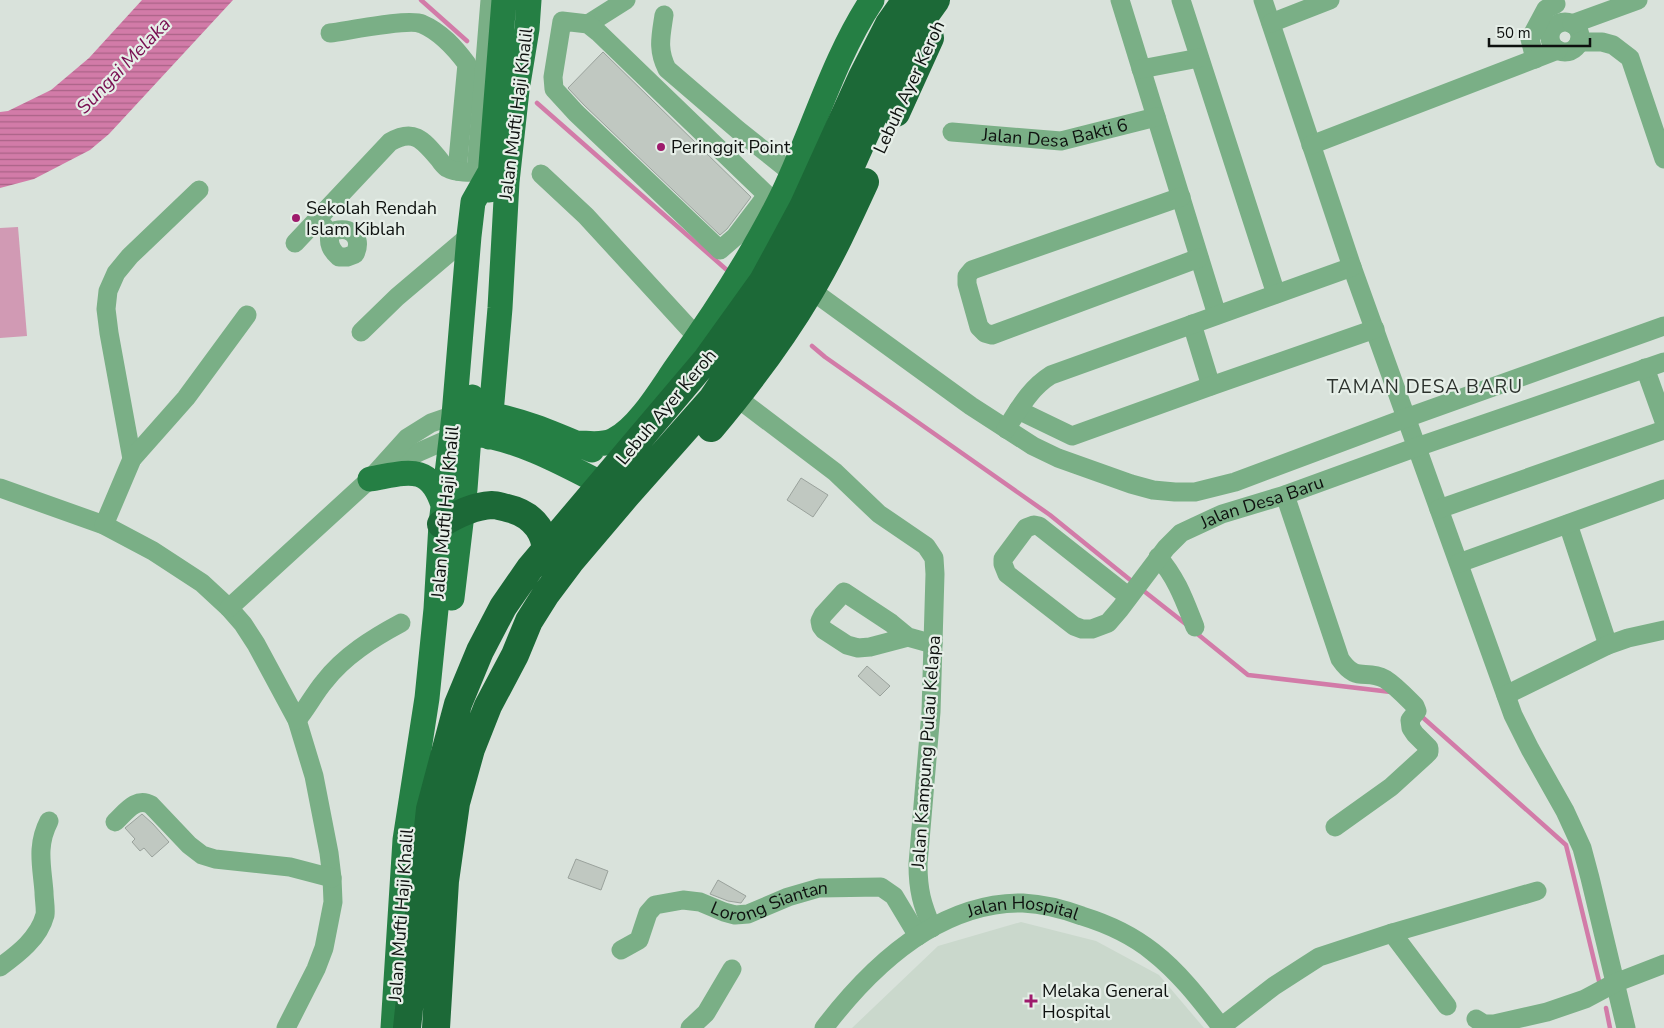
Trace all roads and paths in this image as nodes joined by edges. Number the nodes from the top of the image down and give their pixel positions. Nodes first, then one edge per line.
1 (490, 0) edge
2 (504, 0) edge
3 (529, 0) edge
4 (626, 0) edge
5 (872, 0) edge
6 (906, 0) edge
7 (936, 0) edge
8 (952, 0) edge
9 (1120, 0) edge
10 (1181, 0) edge
11 (1263, 0) edge
12 (1330, 0) edge
13 (1638, 0) edge
14 (1555, 2) edge
15 (664, 15) dead end
16 (1271, 23) junction
17 (588, 24) junction
18 (1567, 24) junction
19 (330, 33) dead end
20 (1579, 42) junction
21 (1558, 50) junction
22 (1200, 58) junction
23 (1535, 59) junction
24 (1141, 70) junction
25 (1156, 117) junction
26 (952, 132) dead end
27 (1311, 145) junction
28 (1664, 159) edge
29 (457, 171) junction
30 (483, 172) junction
31 (792, 173) junction
32 (540, 174) dead end
33 (199, 190) dead end
34 (1181, 197) junction
35 (773, 198) junction
36 (317, 219) junction
37 (330, 233) dead end
38 (469, 236) junction
39 (294, 243) dead end
40 (1199, 258) junction
41 (1352, 267) junction
42 (811, 290) junction
43 (1276, 294) junction
44 (247, 315) dead end
45 (1217, 315) junction
46 (1192, 324) junction
47 (1664, 326) edge
48 (1375, 329) junction
49 (362, 332) dead end
50 (697, 337) junction
51 (1664, 362) edge
52 (1645, 368) junction
53 (674, 371) junction
54 (1211, 386) junction
55 (724, 398) junction
56 (1018, 410) junction
57 (1406, 418) junction
58 (1664, 421) edge
59 (490, 425) junction
60 (452, 427) junction
61 (1006, 429) junction
62 (1664, 430) edge
63 (576, 443) junction
64 (1417, 447) junction
65 (132, 459) junction
66 (646, 473) junction
67 (370, 479) junction
68 (0, 488) edge
69 (1213, 488) junction
70 (1664, 489) edge
71 (1284, 495) junction
72 (626, 496) junction
73 (1439, 508) junction
74 (1222, 514) junction
75 (442, 515) junction
76 (1568, 524) junction
77 (104, 525) junction
78 (1158, 557) junction
79 (1458, 563) junction
80 (1134, 590) junction
81 (230, 608) junction
82 (529, 621) junction
83 (401, 623) dead end
84 (1195, 627) dead end
85 (1664, 630) edge
86 (908, 638) dead end
87 (933, 644) junction
88 (1608, 645) junction
89 (515, 655) junction
90 (1506, 695) junction
91 (297, 720) junction
92 (430, 809) junction
93 (49, 821) dead end
94 (115, 822) dead end
95 (1335, 827) dead end
96 (332, 878) junction
97 (1536, 891) dead end
98 (925, 932) junction
99 (1392, 933) junction
100 (621, 950) dead end
101 (1664, 964) edge
102 (0, 967) edge
103 (732, 969) dead end
104 (1615, 983) junction
105 (1447, 1006) dead end
106 (1476, 1019) dead end
107 (286, 1028) edge
108 (393, 1028) edge
109 (408, 1028) edge
110 (436, 1028) edge
111 (690, 1028) edge
112 (824, 1028) edge
113 (1222, 1028) edge
114 (1626, 1028) edge

1 - 30 street
2 - 30 main road, Jalan Mufti Haji Khalil
3 - 59 main road, Jalan Mufti Haji Khalil
4 - 17 street
5 - 31 main road
6 - 92 highway, Lebuh Ayer Keroh
7 - 55 highway
8 - 42 highway, Lebuh Ayer Keroh
9 - 24 street
10 - 22 street
11 - 16 street
12 - 16 street
13 - 18 street
14 - 18 street
14 - 23 street
15 - 31 street
16 - 27 street
17 - 35 street
17 - 35 street
18 - 20 street
18 - 21 street
19 - 29 street
20 - 21 street
20 - 28 street
21 - 23 street
22 - 24 street
22 - 43 street
23 - 27 street
24 - 25 street
25 - 26 street, Jalan Desa Bakti 6
25 - 34 street
27 - 41 street
29 - 30 street
29 - 36 street
30 - 38 main road, Jalan Mufti Haji Khalil
30 - 92 main road
31 - 35 main road
32 - 50 street
33 - 65 street
34 - 40 street
34 - 40 street
35 - 50 main road
36 - 37 street
36 - 39 street
38 - 49 street
38 - 60 main road, Jalan Mufti Haji Khalil
40 - 45 street
41 - 43 street
41 - 48 street
42 - 55 highway, Lebuh Ayer Keroh
42 - 61 street
43 - 45 street
44 - 65 street
45 - 46 street
46 - 54 street
46 - 56 street
47 - 57 street
48 - 54 street
48 - 57 street
50 - 53 main road
51 - 52 street, Jalan Desa Baru
52 - 58 street
52 - 64 street, Jalan Desa Baru
53 - 55 highway
53 - 63 main road
54 - 56 street
55 - 66 highway
55 - 87 street, Jalan Kampung Pulau Kelapa
55 - 89 highway, Lebuh Ayer Keroh
56 - 61 street
57 - 64 street
57 - 69 street
59 - 60 main road
59 - 63 main road
59 - 72 main road
60 - 67 street
60 - 75 main road, Jalan Mufti Haji Khalil
61 - 69 street
62 - 73 street
63 - 66 main road
64 - 71 street, Jalan Desa Baru
64 - 73 street
65 - 77 street
66 - 72 highway
67 - 75 main road
67 - 81 street
68 - 77 street
69 - 74 street
70 - 76 street
71 - 74 street, Jalan Desa Baru
71 - 95 street
72 - 82 highway
73 - 79 street
74 - 78 street, Jalan Desa Baru
75 - 82 highway
75 - 108 main road, Jalan Mufti Haji Khalil
76 - 79 street
76 - 88 street
77 - 81 street
78 - 80 street, Jalan Desa Baru
78 - 84 street
79 - 90 street
80 - 80 street, Jalan Desa Baru
81 - 91 street
82 - 89 highway
83 - 91 street
85 - 88 street
86 - 87 street
87 - 98 street, Jalan Kampung Pulau Kelapa
88 - 90 street
89 - 110 highway
90 - 104 street
91 - 96 street
92 - 109 highway, Lebuh Ayer Keroh
93 - 102 street
94 - 96 street
96 - 107 street
97 - 99 street
98 - 100 street, Lorong Siantan
98 - 112 street, Jalan Hospital
98 - 113 street, Jalan Hospital
99 - 105 street
99 - 113 street
101 - 104 street
103 - 111 street
104 - 106 street
104 - 114 street

